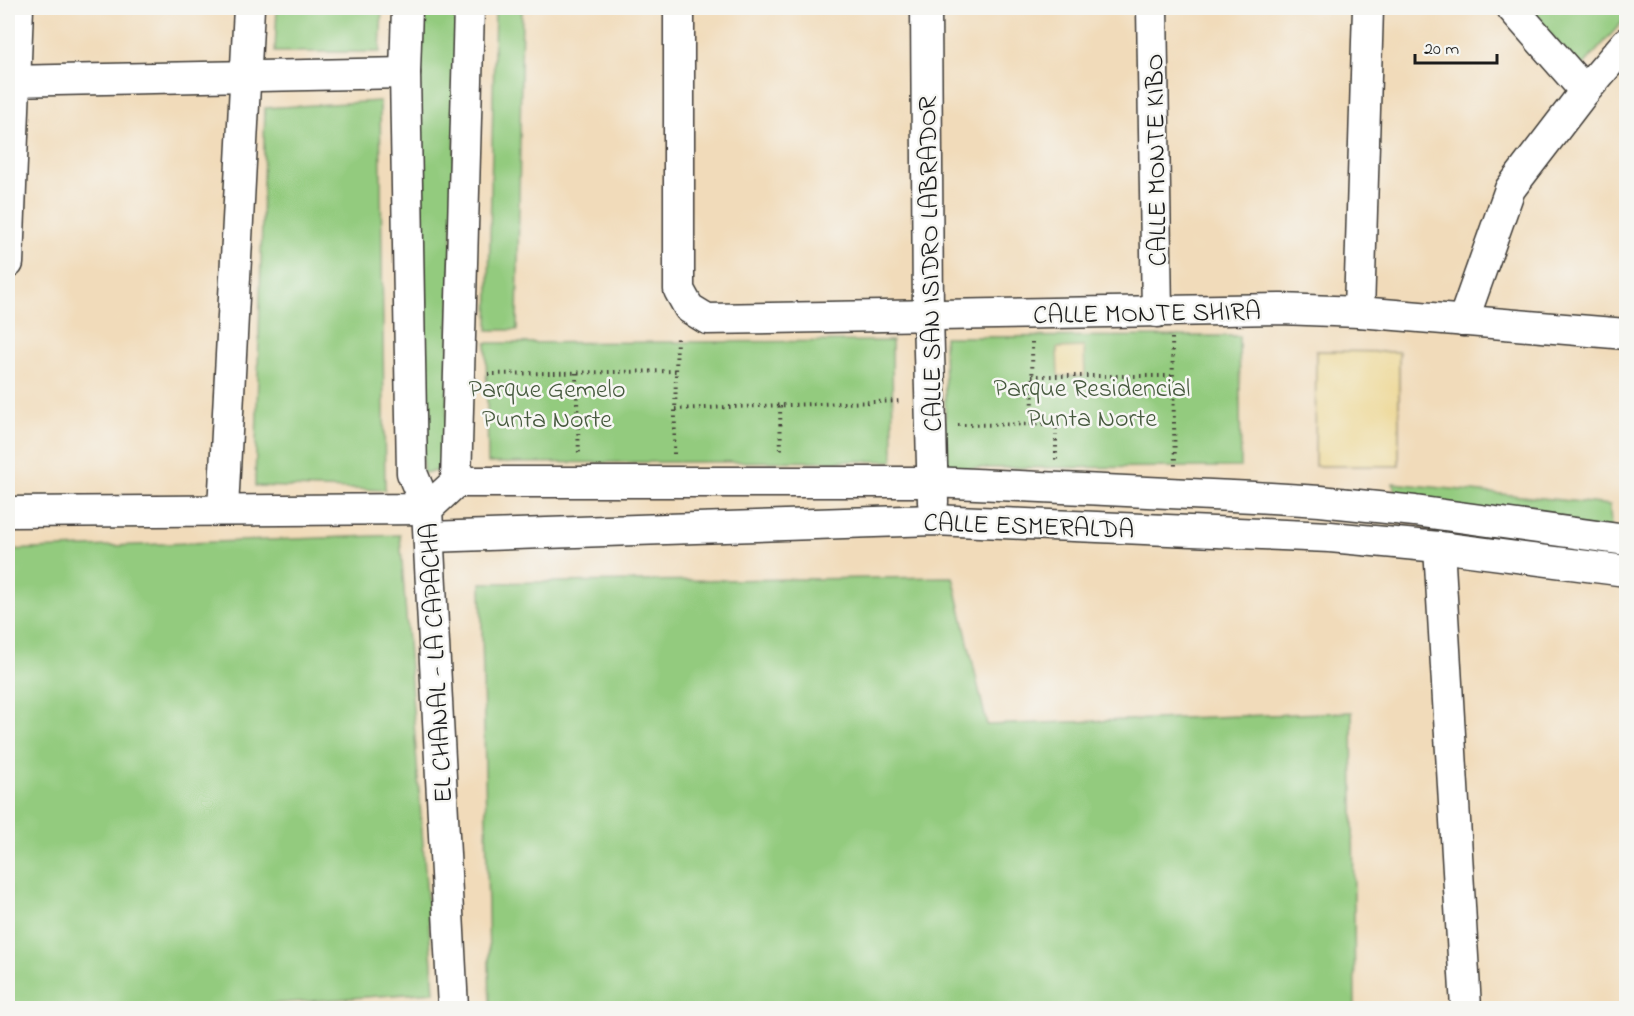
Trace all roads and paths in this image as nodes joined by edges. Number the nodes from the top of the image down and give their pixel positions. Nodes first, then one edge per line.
1 (18, 8) edge
2 (249, 8) edge
3 (407, 8) edge
4 (469, 8) edge
5 (679, 8) edge
6 (926, 8) edge
7 (1152, 8) edge
8 (1368, 8) edge
9 (1512, 8) edge
10 (1626, 43) edge
11 (405, 73) junction
12 (245, 76) junction
13 (11, 81) edge
14 (1585, 91) junction
15 (8, 263) edge
16 (679, 290) junction
17 (1164, 311) junction
18 (1359, 312) junction
19 (1032, 314) junction
20 (928, 315) junction
21 (1463, 321) junction
22 (1626, 333) edge
23 (676, 371) junction
24 (576, 373) junction
25 (459, 374) junction
26 (1032, 376) junction
27 (1173, 376) junction
28 (780, 406) junction
29 (675, 409) junction
30 (931, 412) junction
31 (1033, 425) junction
32 (456, 482) junction
33 (580, 482) junction
34 (672, 482) junction
35 (782, 482) junction
36 (932, 482) junction
37 (1056, 488) junction
38 (1175, 494) junction
39 (223, 509) junction
40 (8, 512) edge
41 (934, 520) junction
42 (428, 523) junction
43 (1626, 540) edge
44 (1439, 547) junction
45 (1626, 571) edge
46 (445, 1008) edge
47 (1466, 1008) edge

1 - 13 street
2 - 12 street
3 - 11 street
4 - 25 street
5 - 16 street
6 - 20 street, CALLE SAN ISIDRO LABRADOR
7 - 17 street, CALLE MONTE KIBO
8 - 18 street
9 - 14 street
10 - 14 street
11 - 12 street
11 - 42 street
12 - 13 street
12 - 39 street
13 - 15 street
14 - 21 street
16 - 20 street, CALLE MONTE SHIRA
16 - 23 path
17 - 18 street, CALLE MONTE SHIRA
17 - 19 street, CALLE MONTE SHIRA
17 - 27 path
18 - 21 street, CALLE MONTE SHIRA
19 - 20 street, CALLE MONTE SHIRA
19 - 26 path
20 - 30 street, CALLE SAN ISIDRO LABRADOR
21 - 22 street, CALLE MONTE SHIRA
23 - 24 path
23 - 29 path
24 - 25 path
24 - 33 path
25 - 32 street
26 - 27 path
26 - 31 path
27 - 38 path
28 - 29 path
28 - 30 path
28 - 35 path
29 - 34 path
30 - 31 path
30 - 36 street, CALLE SAN ISIDRO LABRADOR
31 - 37 path
32 - 33 street, CALLE ESMERALDA
32 - 42 street, EL CHANAL - LA CAPACHA
33 - 34 street, CALLE ESMERALDA
34 - 35 street, CALLE ESMERALDA
35 - 36 street, CALLE ESMERALDA
36 - 37 street, CALLE ESMERALDA
36 - 41 street, CALLE SAN ISIDRO LABRADOR
37 - 38 street, CALLE ESMERALDA
38 - 43 street, CALLE ESMERALDA
39 - 40 street, CALLE ESMERALDA
39 - 42 street, CALLE ESMERALDA
41 - 42 street, CALLE ESMERALDA
41 - 44 street, CALLE ESMERALDA
42 - 46 street, EL CHANAL - LA CAPACHA
44 - 45 street, CALLE ESMERALDA
44 - 47 street

